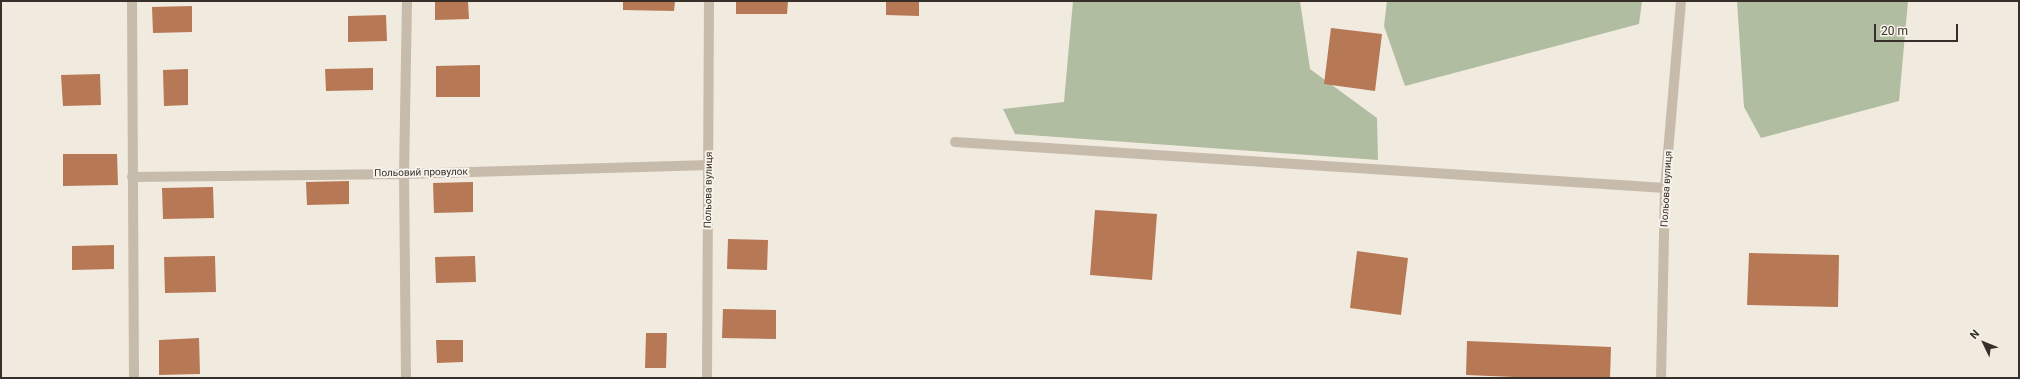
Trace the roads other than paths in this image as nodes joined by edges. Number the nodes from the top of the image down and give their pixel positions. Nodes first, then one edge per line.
1 (132, 1) edge
2 (407, 1) edge
3 (709, 1) edge
4 (1681, 1) edge
5 (955, 142) dead end
6 (709, 165) junction
7 (404, 174) junction
8 (132, 177) junction
9 (1665, 188) junction
10 (134, 378) edge
11 (406, 378) edge
12 (707, 378) edge
13 (1662, 378) edge

1 - 8 street
2 - 7 street
3 - 6 street, Польова вулиця
4 - 9 street, Польова вулиця
5 - 9 street
6 - 7 street, Польовий провулок
6 - 12 street, Польова вулиця
7 - 8 street, Польовий провулок
7 - 11 street
8 - 10 street
9 - 13 street, Польова вулиця

